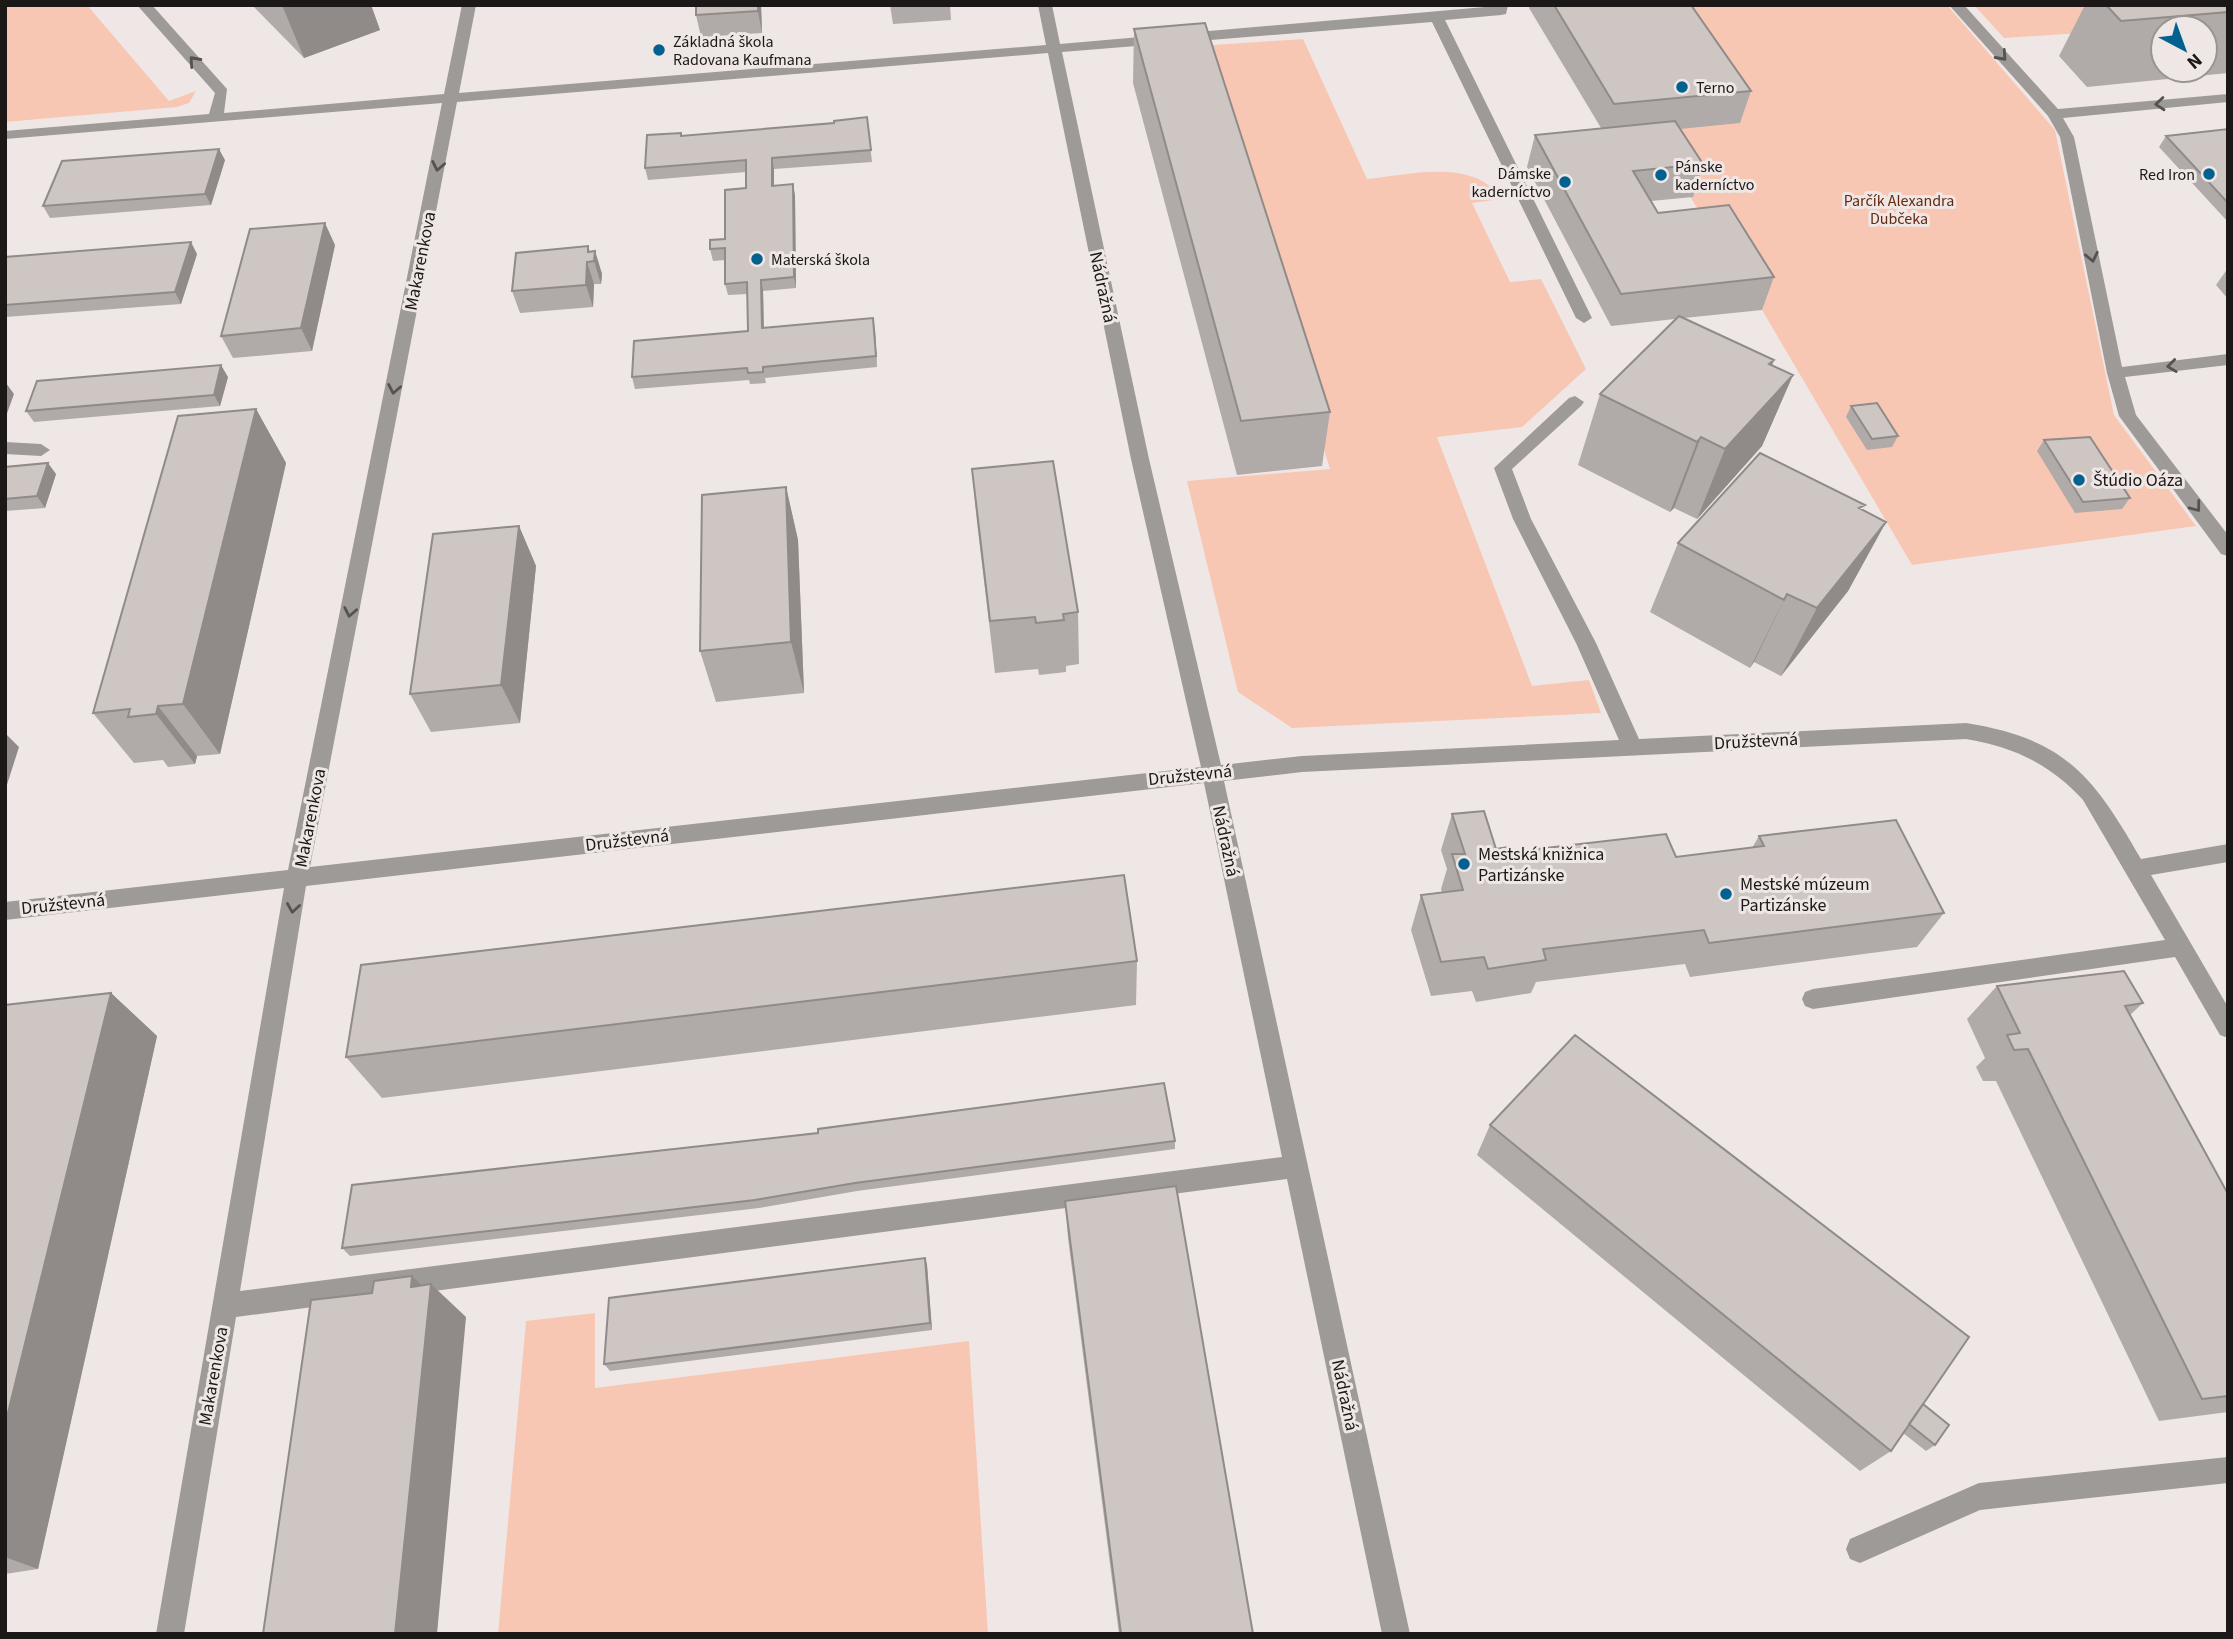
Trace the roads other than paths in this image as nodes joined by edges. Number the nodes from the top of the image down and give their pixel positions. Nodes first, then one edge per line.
1 (144, 5) edge
2 (469, 5) edge
3 (1045, 5) edge
4 (1501, 5) edge
5 (1956, 5) edge
6 (1437, 16) junction
7 (1055, 47) junction
8 (2228, 98) edge
9 (452, 99) junction
10 (2054, 114) junction
11 (216, 117) junction
12 (5, 135) edge
13 (1584, 318) dead end
14 (2228, 359) edge
15 (2115, 373) junction
16 (1575, 402) dead end
17 (5, 448) edge
18 (41, 450) dead end
19 (2228, 549) edge
20 (1632, 747) junction
21 (1212, 772) junction
22 (2228, 853) edge
23 (2134, 869) junction
24 (297, 878) junction
25 (5, 911) edge
26 (2181, 947) junction
27 (1813, 999) dead end
28 (2228, 1028) edge
29 (1295, 1167) junction
30 (225, 1306) junction
31 (2228, 1470) edge
32 (1860, 1549) dead end
33 (170, 1634) edge
34 (1396, 1634) edge

11 -> 1 street
2 - 9 street, Makarenkova
3 - 7 street, Nádražná
4 - 6 street
5 -> 10 street
6 - 7 street
6 - 13 street
7 - 9 street
7 - 21 street, Nádražná
8 -> 10 street
9 - 11 street
9 -> 24 street, Makarenkova
10 -> 15 street
11 - 12 street
14 -> 15 street
15 -> 19 street
16 - 20 street
17 - 18 street
20 - 21 street, Družstevná
20 - 23 street, Družstevná
21 - 24 street, Družstevná
21 - 29 street, Nádražná
22 - 23 street
23 - 26 street, Družstevná
24 - 25 street, Družstevná
24 -> 30 street, Makarenkova
26 - 27 street
26 - 28 street, Družstevná
29 - 30 street
29 - 34 street, Nádražná
30 - 33 street, Makarenkova
31 - 32 street

